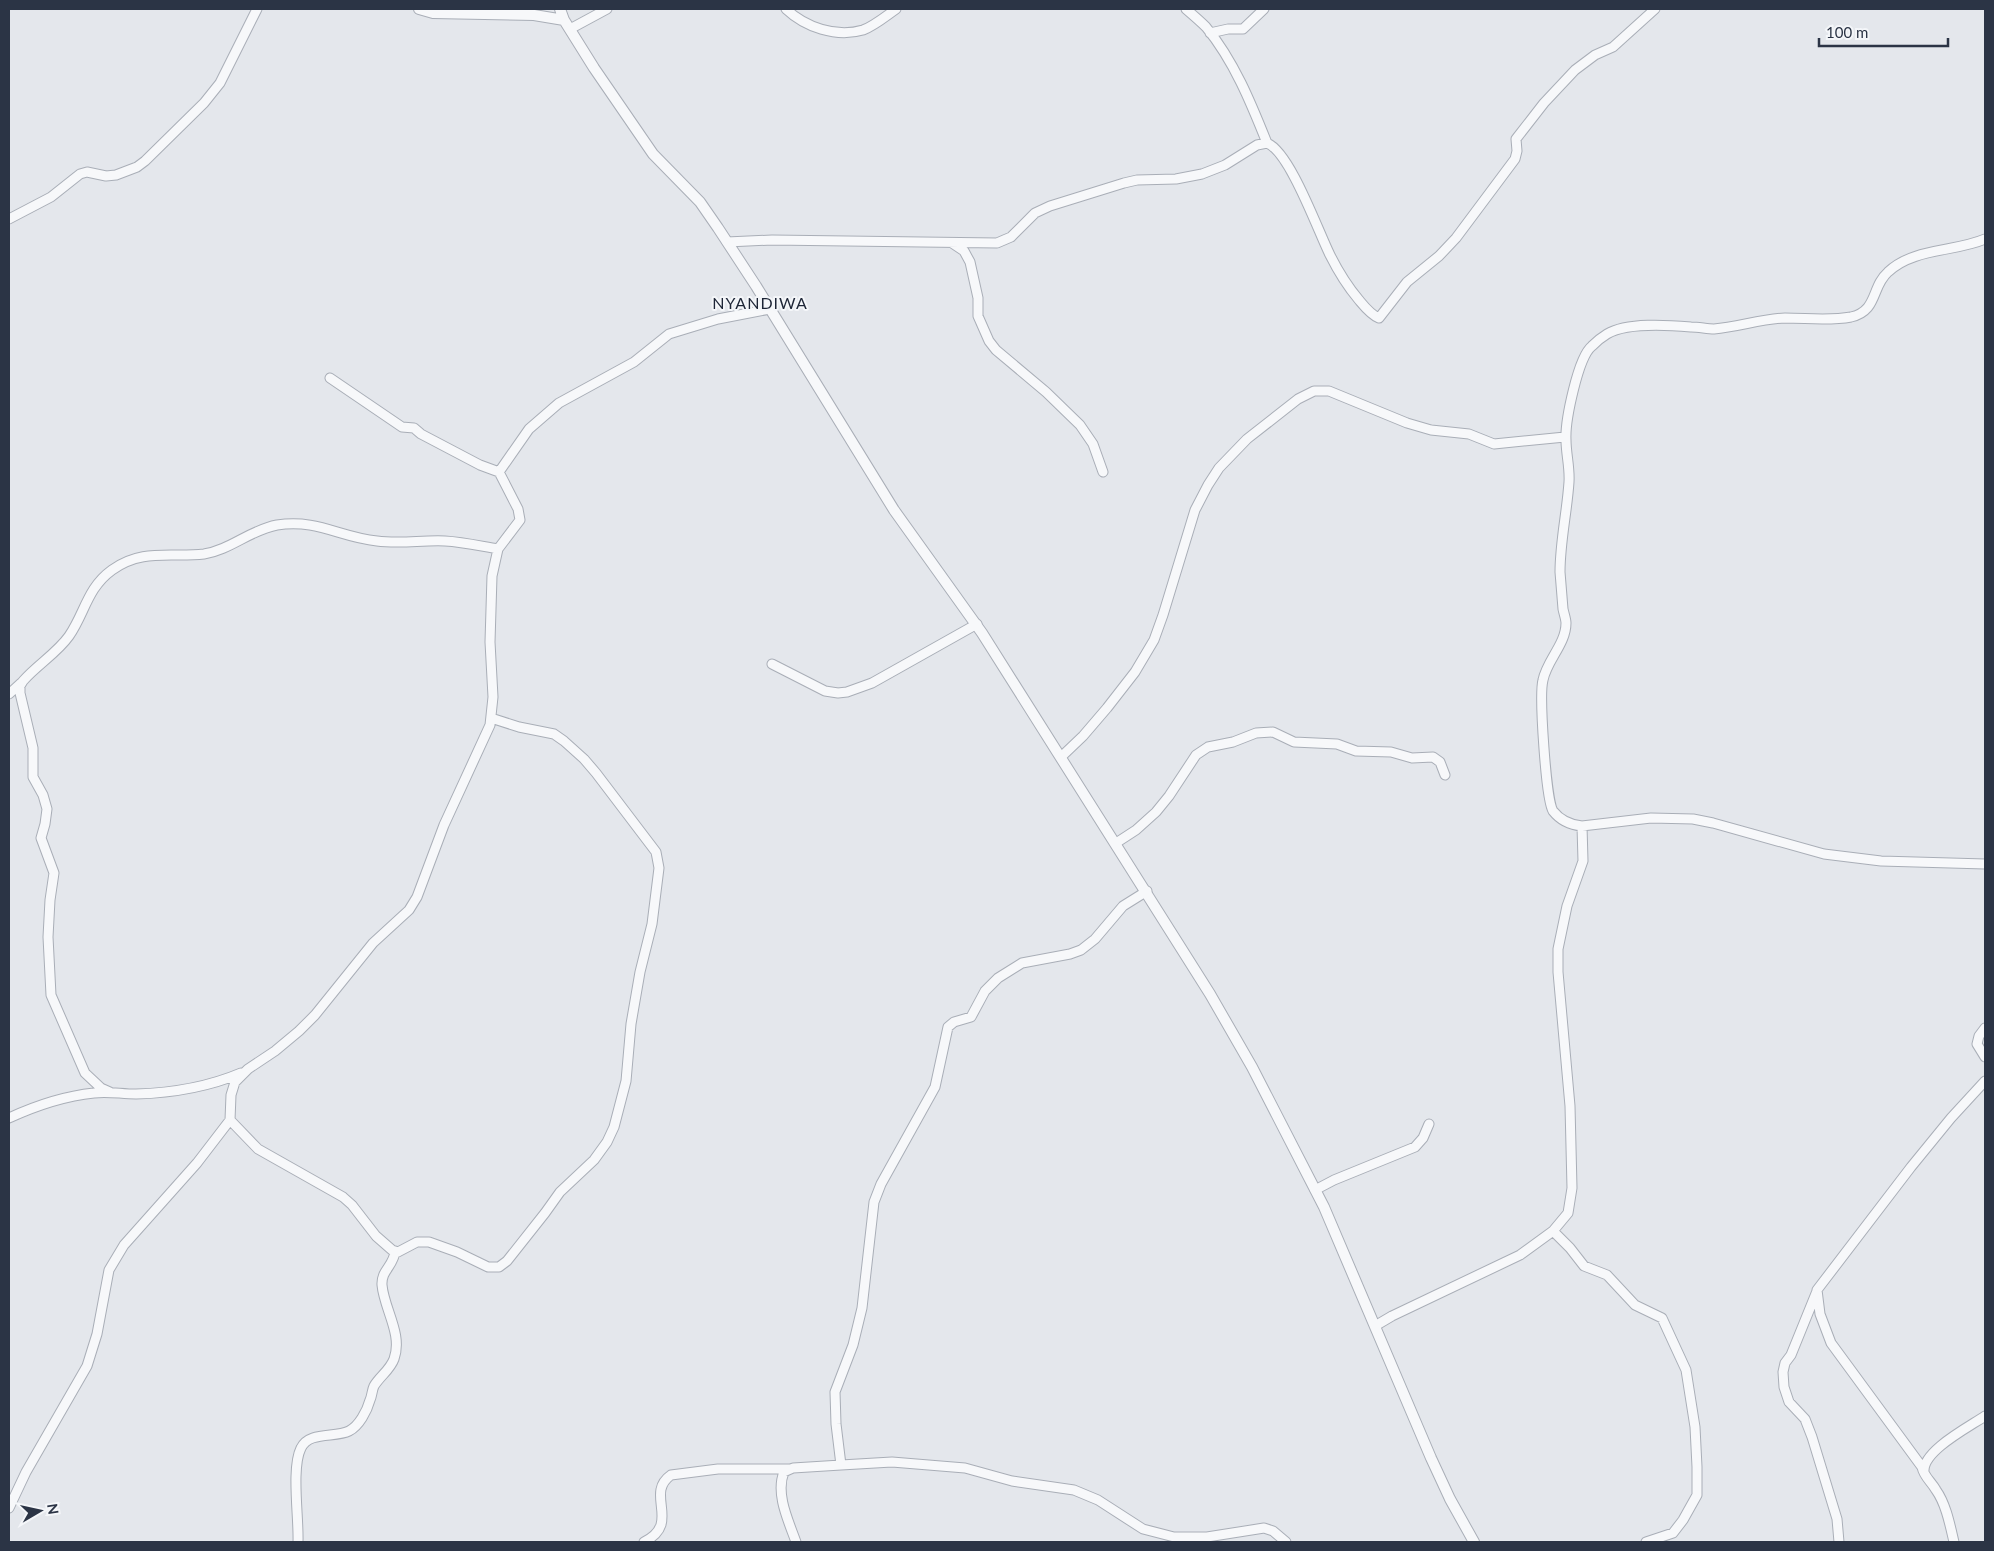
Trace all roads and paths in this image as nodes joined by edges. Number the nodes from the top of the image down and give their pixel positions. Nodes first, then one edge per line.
1 (257, 9) edge
2 (418, 9) edge
3 (560, 9) edge
4 (607, 9) edge
5 (786, 9) edge
6 (896, 9) edge
7 (1186, 9) edge
8 (1264, 9) edge
9 (1655, 9) edge
10 (564, 20) junction
11 (570, 29) junction
12 (1210, 33) junction
13 (1267, 143) junction
14 (9, 219) edge
15 (1985, 239) edge
16 (727, 242) junction
17 (950, 242) junction
18 (770, 309) junction
19 (330, 378) dead end
20 (1565, 436) junction
21 (500, 472) junction
22 (1103, 472) dead end
23 (498, 549) junction
24 (977, 624) junction
25 (772, 664) dead end
26 (23, 681) junction
27 (9, 694) edge
28 (492, 718) junction
29 (1061, 757) junction
30 (1445, 775) dead end
31 (1582, 826) junction
32 (1116, 843) junction
33 (1985, 864) edge
34 (1147, 891) junction
35 (1985, 1028) edge
36 (1985, 1057) edge
37 (248, 1070) junction
38 (1985, 1081) edge
39 (110, 1092) junction
40 (9, 1118) edge
41 (230, 1120) junction
42 (1429, 1124) dead end
43 (1315, 1190) junction
44 (1553, 1231) junction
45 (395, 1252) junction
46 (1817, 1290) junction
47 (1375, 1326) junction
48 (1985, 1416) edge
49 (841, 1465) junction
50 (789, 1469) junction
51 (1924, 1475) junction
52 (9, 1508) edge
53 (1675, 1530) junction
54 (298, 1542) edge
55 (644, 1542) edge
56 (796, 1542) edge
57 (1286, 1542) edge
58 (1474, 1542) edge
59 (1646, 1542) edge
60 (1676, 1542) edge
61 (1839, 1542) edge
62 (1954, 1542) edge

1 - 14 street
2 - 10 street
3 - 10 street
4 - 11 street
5 - 6 street
7 - 12 street
8 - 12 street
9 - 13 street
10 - 11 street
11 - 16 street
12 - 13 street
13 - 17 street
15 - 20 street
16 - 17 street
16 - 18 street
17 - 22 street
18 - 21 street
18 - 24 street
19 - 21 street
20 - 29 street
20 - 31 street
21 - 23 street
23 - 26 street
23 - 28 street
24 - 25 street
24 - 29 street
26 - 27 street
26 - 39 street
28 - 37 street
28 - 45 street
29 - 32 street
30 - 32 street
31 - 33 street
31 - 44 street
32 - 34 street
34 - 43 street
34 - 49 street
35 - 36 street
37 - 39 street
37 - 41 street
38 - 46 street
39 - 40 street
41 - 45 street
41 - 52 street
42 - 43 street
43 - 47 street
44 - 47 street
44 - 53 street
45 - 54 street
46 - 51 street
46 - 61 street
47 - 58 street
48 - 51 street
49 - 50 street
49 - 57 street
50 - 55 street
50 - 56 street
51 - 62 street
53 - 59 street
53 - 60 street

